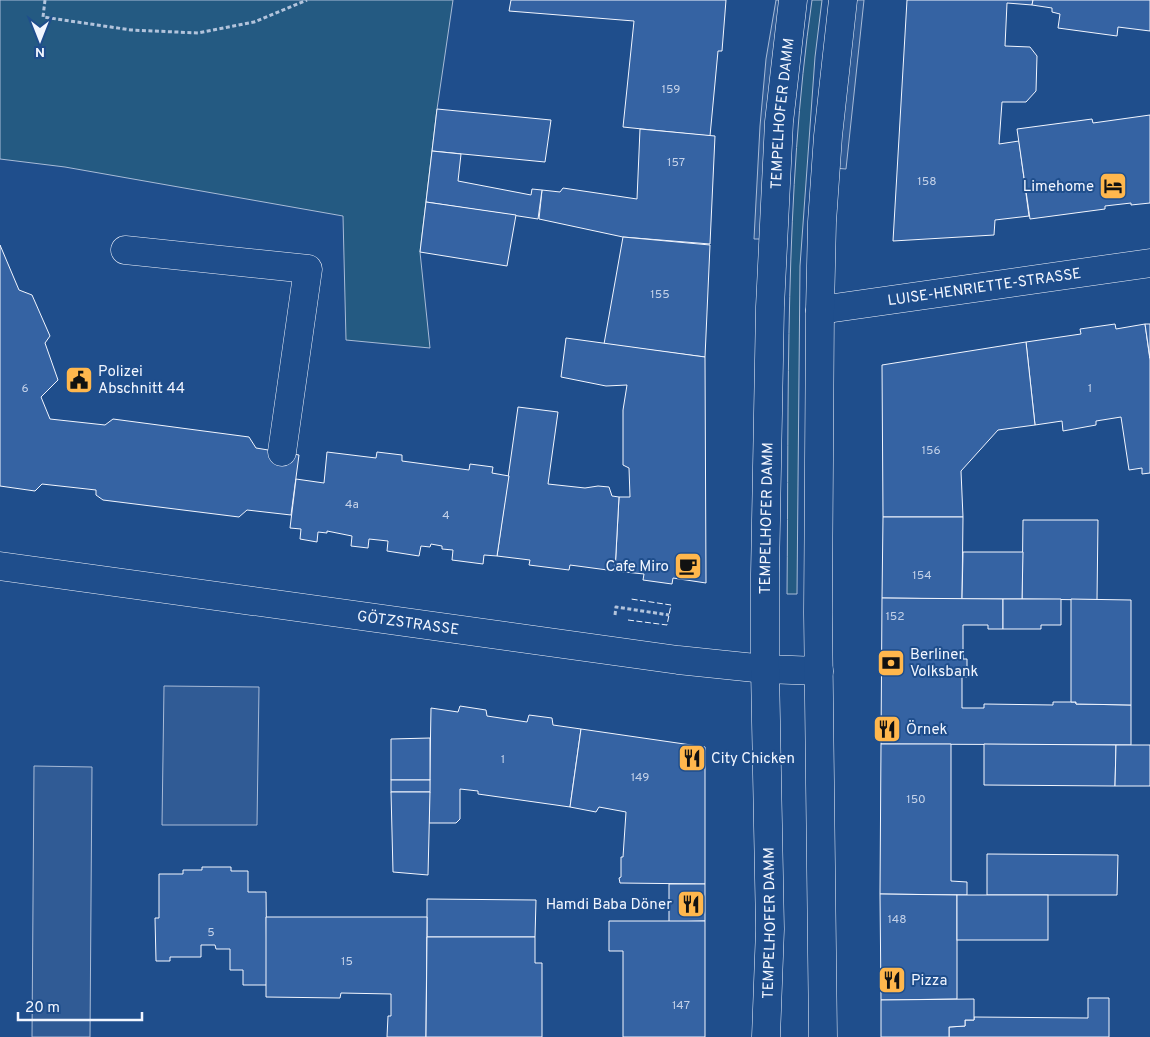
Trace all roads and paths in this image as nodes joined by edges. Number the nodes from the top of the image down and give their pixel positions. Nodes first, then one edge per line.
1 (45, 0) edge
2 (306, 0) edge
3 (793, 0) edge
4 (843, 0) edge
5 (125, 250) dead end
6 (1150, 263) edge
7 (820, 310) junction
8 (282, 452) dead end
9 (0, 566) edge
10 (629, 610) dead end
11 (669, 615) dead end
12 (765, 669) junction
13 (819, 671) junction
14 (766, 1037) edge
15 (823, 1037) edge

1 - 2 path
3 - 12 main road, TEMPELHOFER DAMM
4 - 7 main road
5 - 8 main road
6 - 7 main road, LUISE-HENRIETTE-STRASSE
7 - 13 main road
9 - 12 main road, GÖTZSTRASSE
10 - 11 path
12 - 13 main road, GÖTZSTRASSE
12 - 14 main road, TEMPELHOFER DAMM
13 - 15 main road

